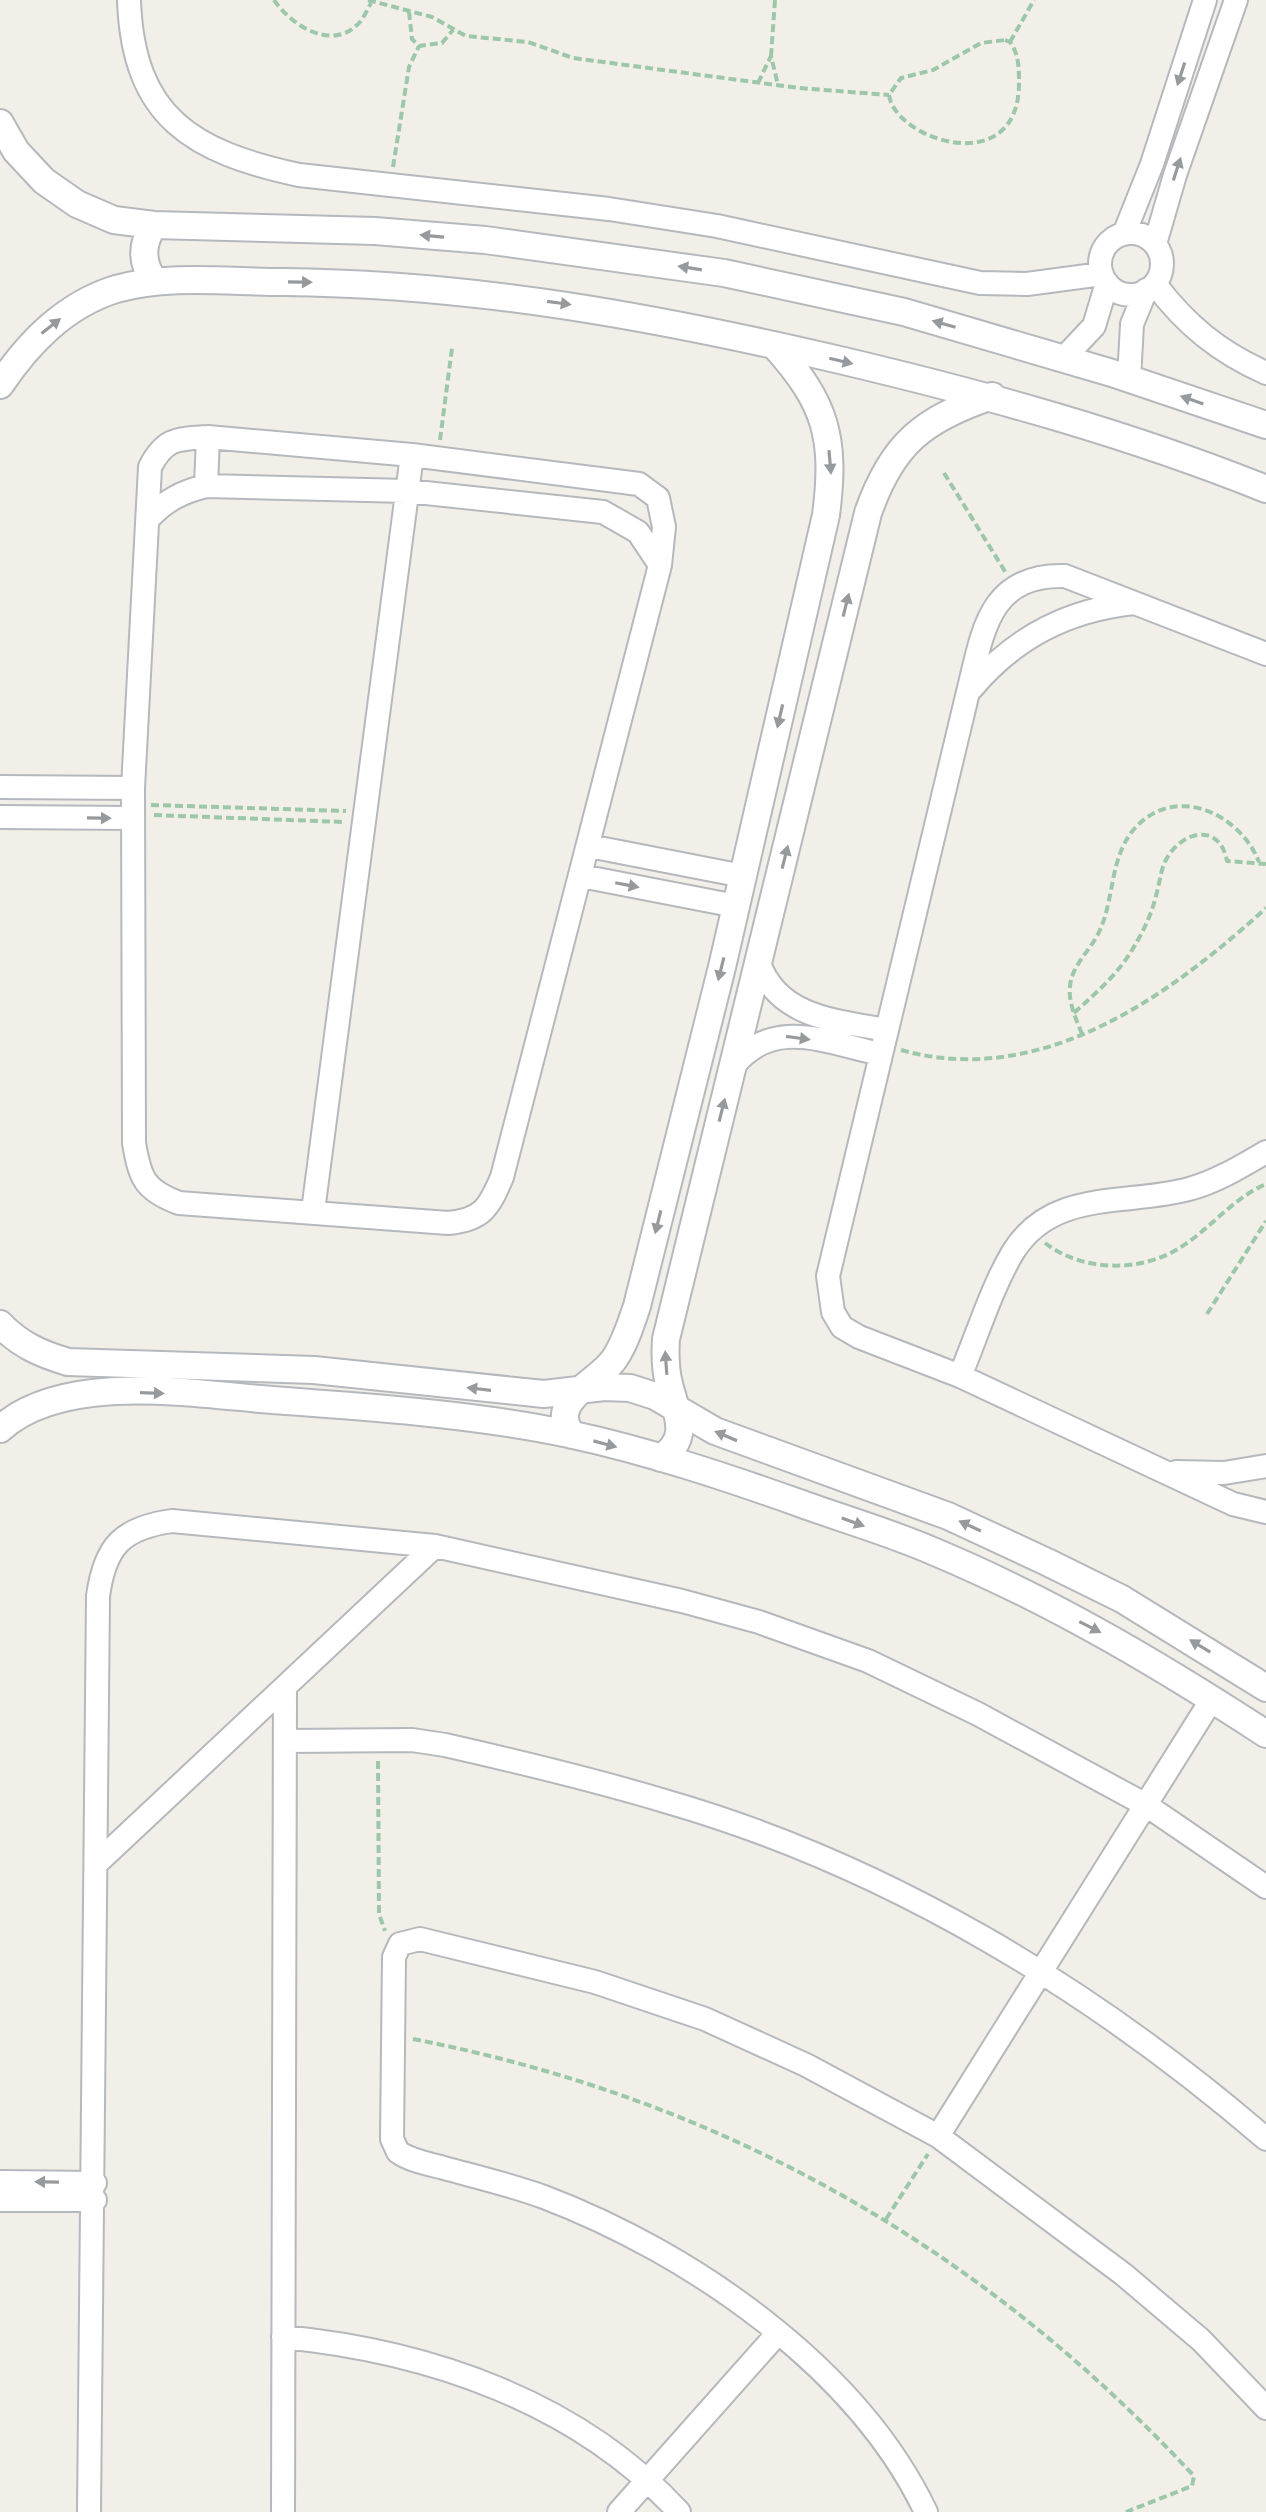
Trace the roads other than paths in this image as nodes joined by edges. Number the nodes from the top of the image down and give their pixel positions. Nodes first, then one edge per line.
1 (129, 0) edge
2 (1205, 0) edge
3 (1236, 0) edge
4 (0, 123) edge
5 (154, 225) junction
6 (1124, 234) junction
7 (1155, 244) junction
8 (1104, 279) junction
9 (154, 281) junction
10 (1150, 287) junction
11 (774, 345) junction
12 (1063, 359) junction
13 (1266, 373) edge
14 (1129, 379) junction
15 (0, 385) edge
16 (992, 396) junction
17 (1266, 425) edge
18 (208, 437) junction
19 (412, 455) junction
20 (607, 480) junction
21 (206, 486) junction
22 (1266, 489) edge
23 (407, 491) junction
24 (603, 512) junction
25 (148, 519) junction
26 (660, 565) junction
27 (1137, 603) junction
28 (1266, 654) edge
29 (968, 692) junction
30 (0, 787) edge
31 (133, 806) junction
32 (0, 817) edge
33 (589, 846) junction
34 (581, 876) junction
35 (743, 876) junction
36 (736, 906) junction
37 (759, 963) junction
38 (884, 1043) junction
39 (732, 1068) junction
40 (1266, 1152) edge
41 (313, 1211) junction
42 (0, 1324) edge
43 (97, 1361) junction
44 (960, 1376) junction
45 (97, 1392) junction
46 (578, 1393) junction
47 (677, 1410) junction
48 (0, 1429) edge
49 (572, 1435) junction
50 (661, 1458) junction
51 (1266, 1466) edge
52 (1162, 1471) junction
53 (1266, 1512) edge
54 (435, 1546) junction
55 (285, 1687) junction
56 (1266, 1688) edge
57 (1212, 1699) junction
58 (1266, 1734) edge
59 (285, 1741) junction
60 (1146, 1805) junction
61 (97, 1863) junction
62 (1266, 1887) edge
63 (1041, 1972) junction
64 (938, 2136) junction
65 (1266, 2139) edge
66 (0, 2182) edge
67 (95, 2192) junction
68 (0, 2200) edge
69 (778, 2333) junction
70 (283, 2337) junction
71 (1266, 2408) edge
72 (649, 2479) junction
73 (89, 2512) edge
74 (283, 2512) edge
75 (619, 2512) edge
76 (679, 2512) edge
77 (926, 2512) edge

1 - 8 street
2 -> 6 street
7 -> 3 street
4 - 5 street
5 - 9 street
12 -> 5 street
6 - 7 street
6 - 8 street
7 - 10 street
8 - 10 street
8 - 12 street
9 -> 11 street
15 -> 9 street
10 - 13 street
10 - 14 street
11 -> 16 street
11 -> 35 street
12 - 14 street
17 -> 14 street
16 - 22 street
37 -> 16 street
18 - 19 street
18 - 21 street
18 - 25 street
19 - 20 street
19 - 23 street
20 - 24 street
20 - 26 street
21 - 23 street
21 - 25 street
23 - 24 street
23 - 41 street
24 - 26 street
25 - 31 street
26 - 33 street
27 - 28 street
27 - 29 street
27 - 29 street
29 - 38 street
30 - 31 street
32 -> 31 street
31 - 41 street
33 - 34 street
33 - 35 street
34 -> 36 street
34 - 41 street
35 - 36 street
36 -> 46 street
37 - 38 street
37 - 39 street
39 -> 38 street
38 - 44 street
47 -> 39 street
40 - 44 street
42 - 43 street
43 - 45 street
46 -> 43 street
44 - 52 street
45 - 48 street
45 -> 49 street
46 - 47 street
46 - 49 street
47 - 50 street
56 -> 47 street
49 -> 50 street
50 -> 57 street
51 - 52 street
52 - 53 street
54 - 55 street
54 - 60 street
54 - 61 street
55 - 59 street
55 - 61 street
57 - 58 street
57 - 60 street
59 - 63 street
59 - 70 street
60 - 62 street
60 - 63 street
61 - 67 street
63 - 64 street
63 - 65 street
64 - 69 street
64 - 71 street
67 -> 66 street
67 - 68 street
67 - 73 street
69 - 72 street
69 - 77 street
70 - 72 street
70 - 74 street
72 - 75 street
72 - 76 street

